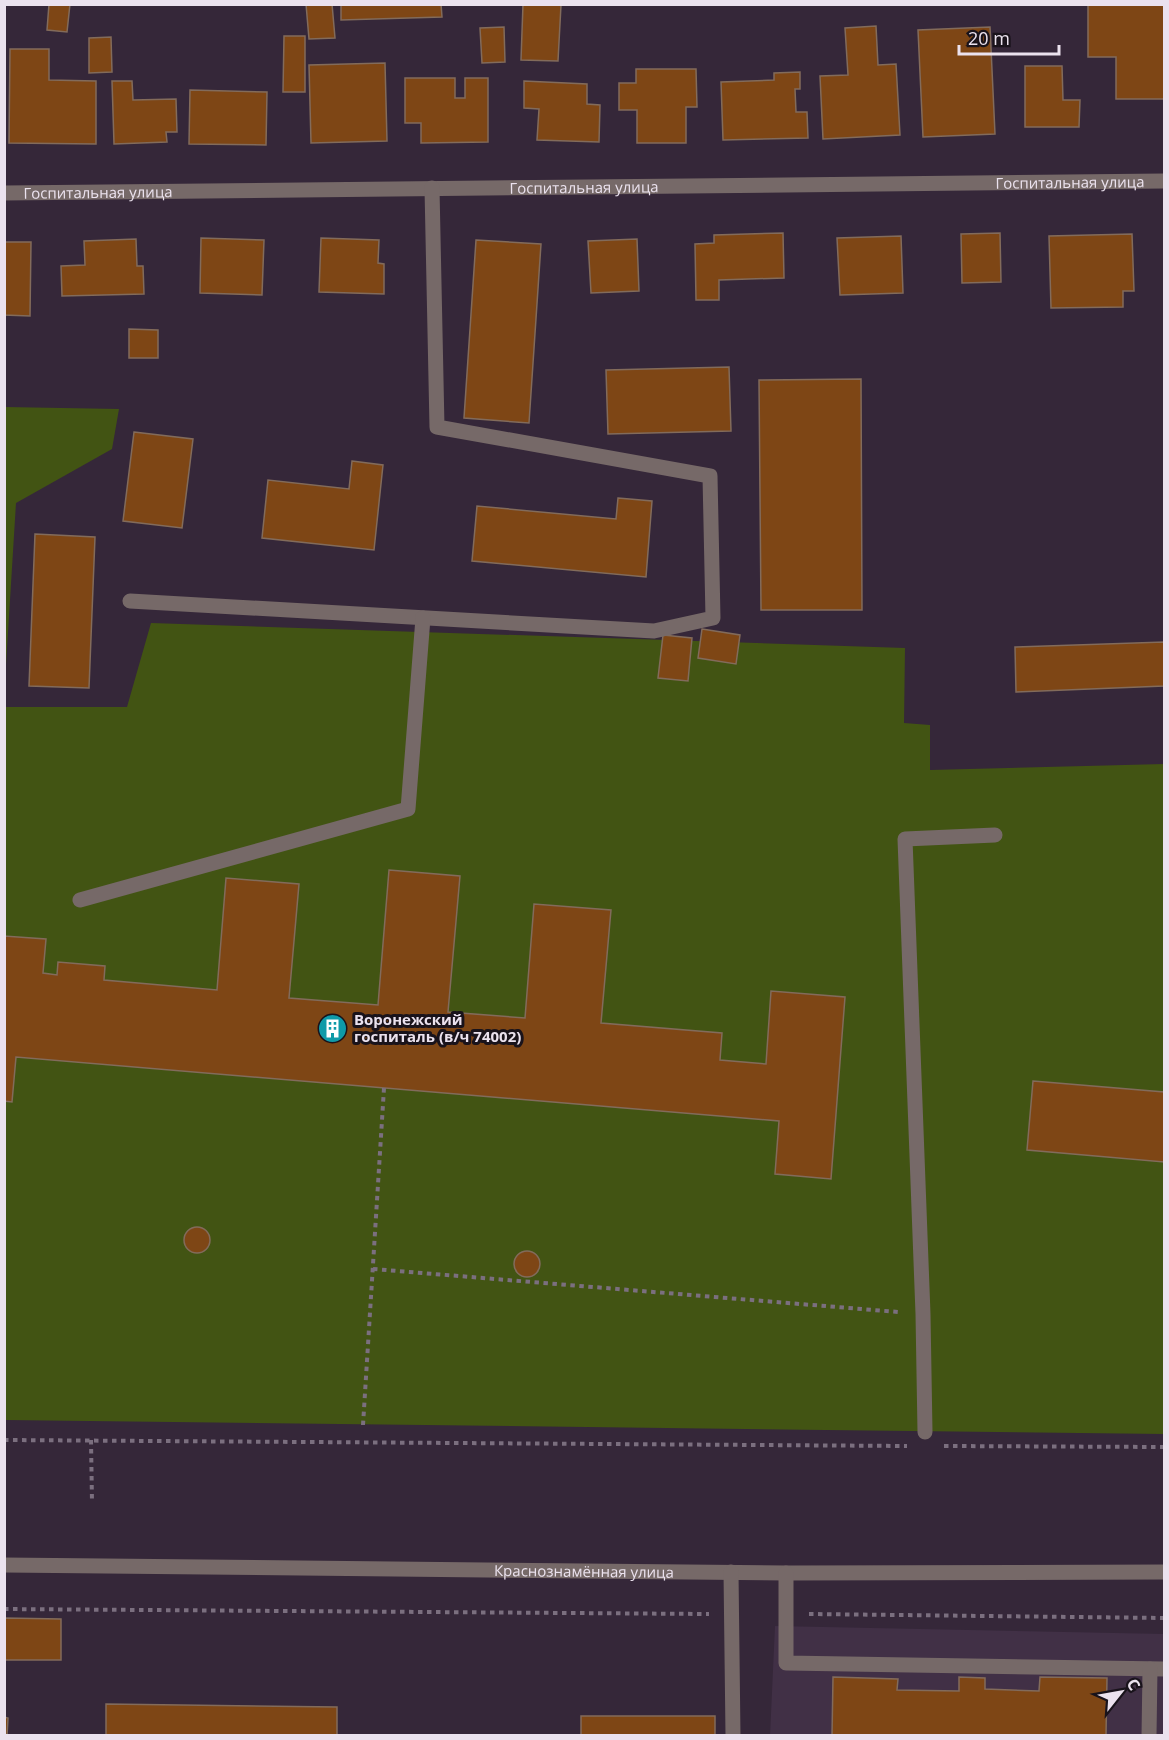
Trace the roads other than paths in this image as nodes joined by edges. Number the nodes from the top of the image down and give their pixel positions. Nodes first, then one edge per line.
1 (1164, 181) edge
2 (432, 188) junction
3 (4, 193) edge
4 (130, 601) dead end
5 (423, 618) junction
6 (995, 835) dead end
7 (80, 900) dead end
8 (925, 1431) dead end
9 (4, 1565) edge
10 (731, 1572) junction
11 (1164, 1572) edge
12 (786, 1573) junction
13 (1157, 1669) edge
14 (733, 1736) edge
15 (1149, 1736) edge

1 - 2 street, Госпитальная улица
2 - 3 street, Госпитальная улица
2 - 5 street
4 - 5 street
5 - 7 street
6 - 8 street
9 - 10 street, Краснознамённая улица
10 - 12 street, Краснознамённая улица
10 - 14 street
11 - 12 street, Краснознамённая улица
12 - 13 street
13 - 15 street

